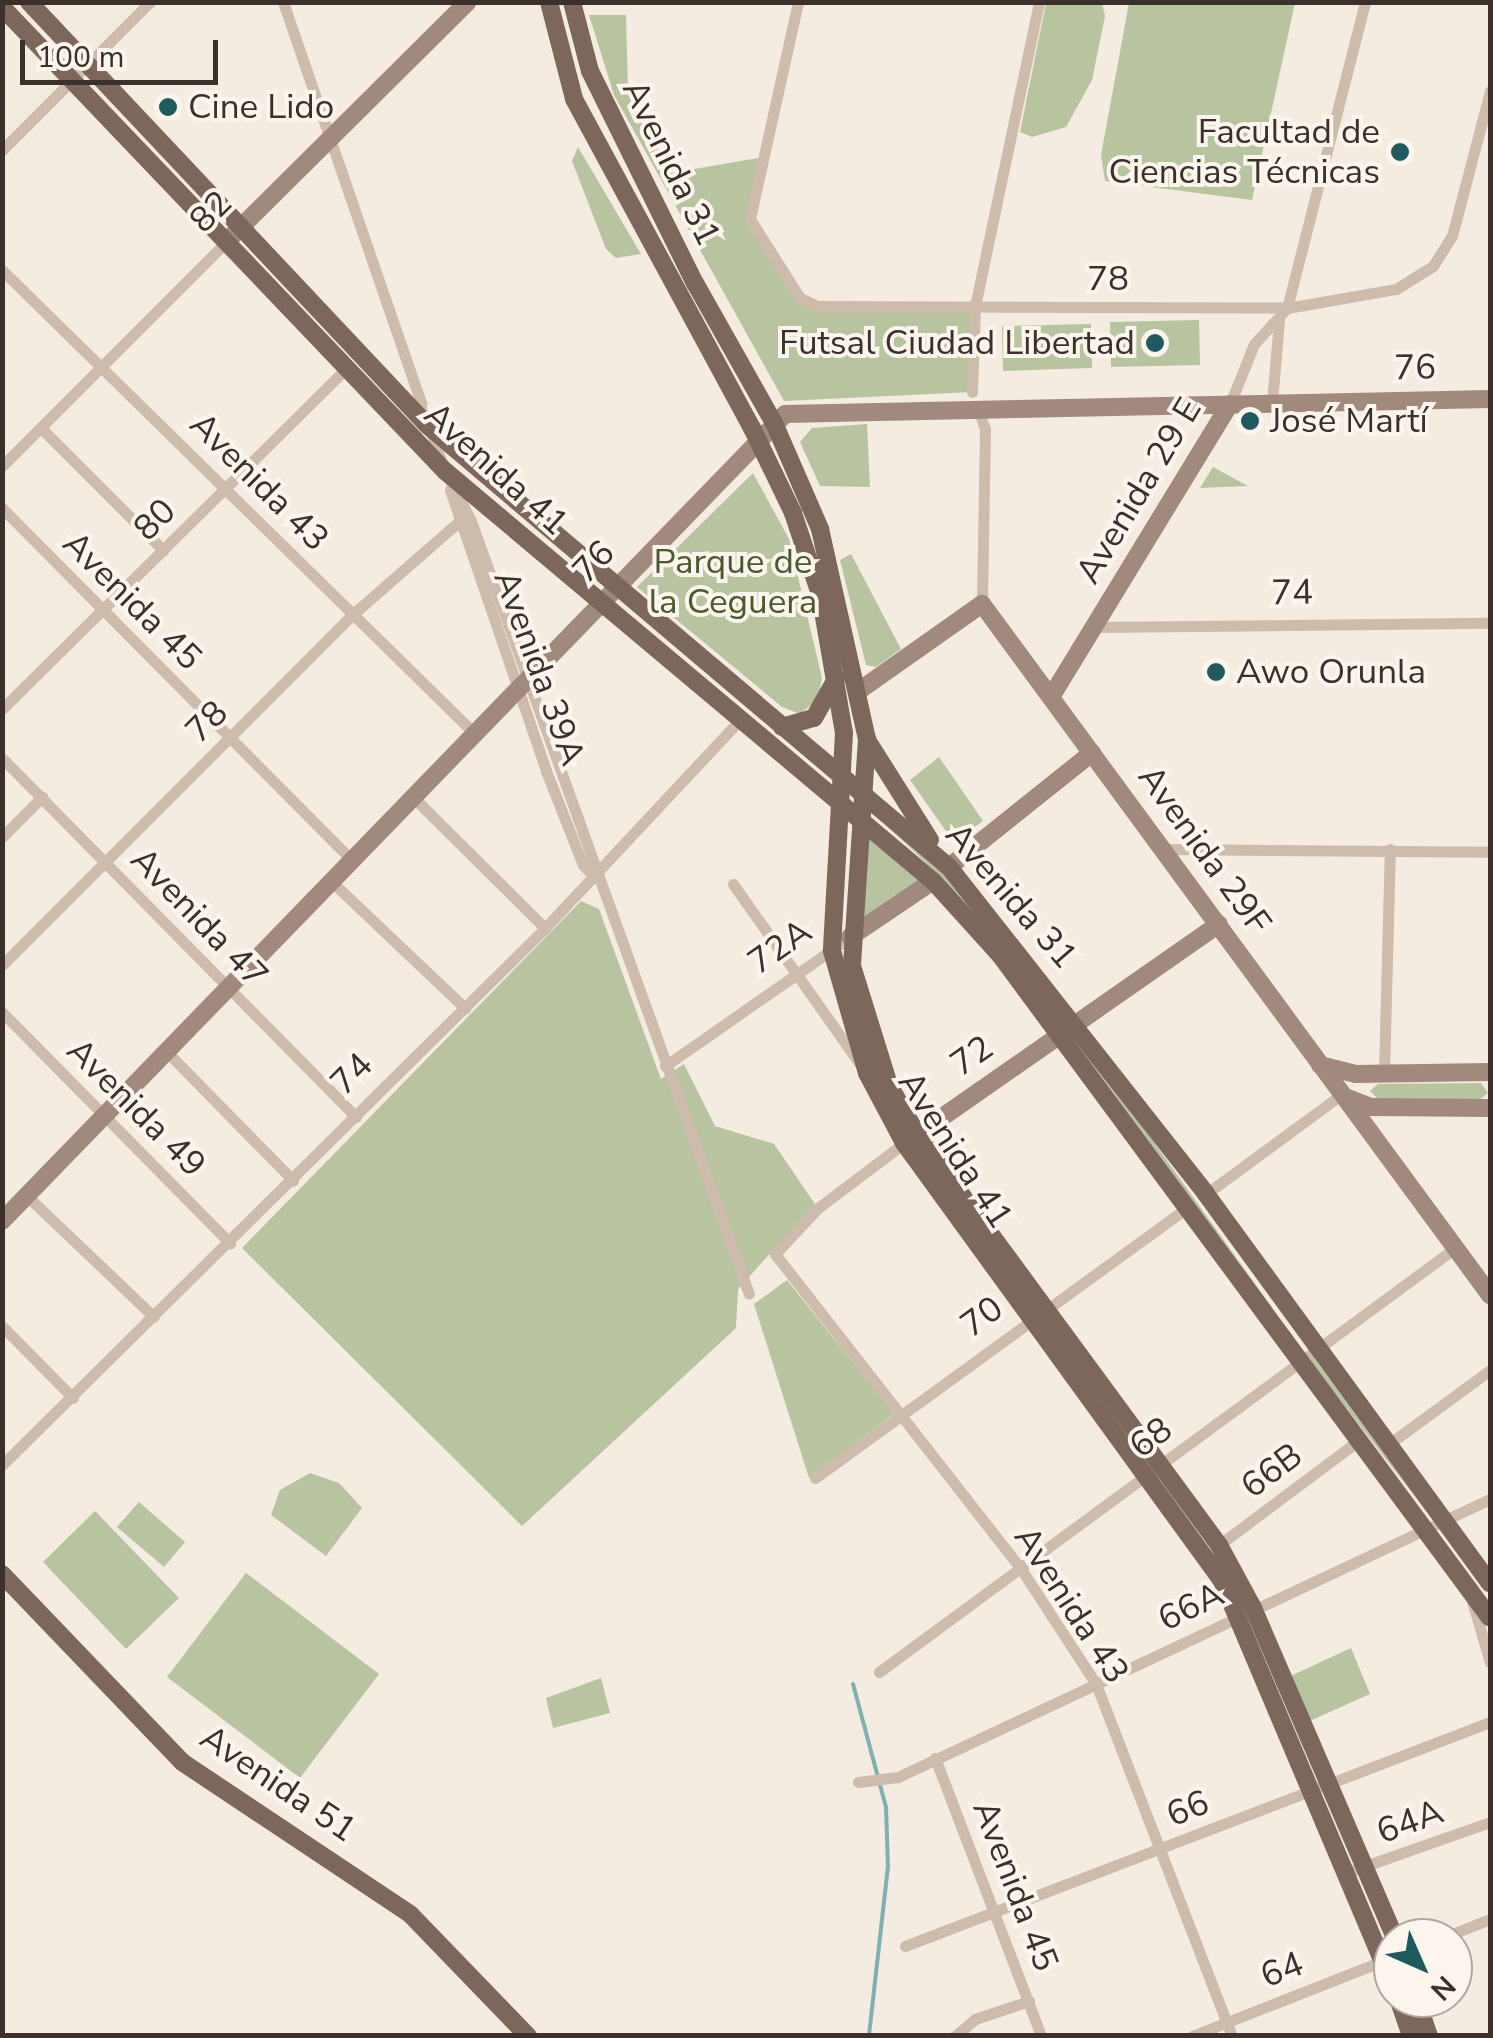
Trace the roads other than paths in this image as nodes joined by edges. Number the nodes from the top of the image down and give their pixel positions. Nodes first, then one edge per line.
1 (29, 2) edge
2 (150, 2) edge
3 (283, 2) edge
4 (538, 2) edge
5 (798, 2) edge
6 (1040, 2) edge
7 (1365, 2) edge
8 (468, 3) edge
9 (2, 7) edge
10 (572, 9) edge
11 (551, 11) edge
12 (87, 66) junction
13 (72, 81) junction
14 (1490, 91) edge
15 (332, 138) junction
16 (2, 150) edge
17 (240, 228) junction
18 (225, 243) junction
19 (2, 270) edge
20 (975, 306) junction
21 (1287, 308) junction
22 (1279, 320) junction
23 (103, 367) junction
24 (344, 370) junction
25 (974, 399) junction
26 (1490, 400) edge
27 (1272, 402) junction
28 (1230, 404) junction
29 (774, 423) junction
30 (427, 425) junction
31 (42, 428) junction
32 (755, 434) junction
33 (2, 466) edge
34 (445, 472) junction
35 (228, 488) junction
36 (2, 508) edge
37 (457, 523) junction
38 (162, 550) junction
39 (615, 588) junction
40 (982, 604) junction
41 (598, 605) junction
42 (102, 611) junction
43 (352, 615) junction
44 (1490, 623) edge
45 (1094, 628) junction
46 (836, 678) junction
47 (522, 686) junction
48 (860, 690) junction
49 (1051, 697) junction
50 (2, 709) edge
51 (740, 722) junction
52 (782, 727) junction
53 (474, 734) junction
54 (229, 738) junction
55 (867, 739) junction
56 (1092, 752) junction
57 (2, 758) edge
58 (844, 778) junction
59 (864, 796) junction
60 (42, 797) junction
61 (413, 797) junction
62 (842, 804) junction
63 (862, 820) junction
64 (2, 837) edge
65 (1164, 848) junction
66 (1390, 850) junction
67 (1490, 852) edge
68 (351, 860) junction
69 (106, 862) junction
70 (949, 867) junction
71 (595, 878) junction
72 (331, 880) junction
73 (934, 880) junction
74 (732, 884) dead end
75 (1219, 924) junction
76 (545, 928) junction
77 (850, 937) junction
78 (832, 950) junction
79 (2, 966) edge
80 (796, 976) junction
81 (228, 988) junction
82 (465, 1008) junction
83 (2, 1012) edge
84 (1076, 1023) junction
85 (1060, 1034) junction
86 (167, 1052) junction
87 (1320, 1065) junction
88 (664, 1066) junction
89 (866, 1072) junction
90 (1384, 1072) junction
91 (1490, 1072) edge
92 (1356, 1074) junction
93 (1340, 1094) junction
94 (1490, 1108) edge
95 (106, 1117) junction
96 (356, 1117) junction
97 (911, 1139) junction
98 (293, 1180) junction
99 (1206, 1194) junction
100 (28, 1196) junction
101 (1186, 1208) junction
102 (2, 1222) edge
103 (230, 1242) junction
104 (1455, 1248) junction
105 (775, 1254) joint
106 (749, 1294) dead end
107 (1490, 1296) edge
108 (1038, 1316) junction
109 (154, 1318) junction
110 (2, 1326) edge
111 (1318, 1349) junction
112 (1300, 1362) junction
113 (1490, 1370) edge
114 (73, 1398) junction
115 (902, 1415) junction
116 (1358, 1441) junction
117 (1389, 1444) junction
118 (2, 1465) edge
119 (1154, 1469) junction
120 (816, 1478) dead end
121 (1490, 1499) edge
122 (1445, 1520) junction
123 (1426, 1530) junction
124 (1219, 1545) junction
125 (1021, 1570) junction
126 (2, 1574) edge
127 (1490, 1584) edge
128 (1468, 1588) junction
129 (1246, 1611) junction
130 (1490, 1618) edge
131 (1490, 1662) edge
132 (880, 1672) dead end
133 (1096, 1684) junction
134 (1490, 1722) edge
135 (934, 1758) junction
136 (858, 1782) dead end
137 (1320, 1786) junction
138 (1490, 1822) edge
139 (1160, 1850) junction
140 (1367, 1867) junction
141 (1348, 1872) junction
142 (998, 1910) junction
143 (1387, 1918) edge
144 (1373, 1925) edge
145 (905, 1946) dead end
146 (1373, 1965) edge
147 (1029, 2001) junction
148 (1226, 2021) junction
149 (528, 2036) edge
150 (955, 2036) edge
151 (1041, 2036) edge
152 (1192, 2036) edge
153 (1232, 2036) edge

1 - 12 main road, Avenida 41
2 - 12 street
3 - 15 street, Avenida 39A
4 - 11 street
5 - 20 street, 78
6 - 20 street
7 - 21 street, Avenida 29 E
8 - 15 street, 82
9 - 13 main road, Avenida 41
10 - 29 main road, Avenida 31
11 - 32 main road, Avenida 31
12 - 13 street
12 - 17 main road, Avenida 41
13 - 16 street
13 - 18 main road, Avenida 41
14 - 21 street, 78
15 - 17 street, 82
15 - 30 street, Avenida 39A
17 - 18 street, 82
17 - 30 main road, Avenida 41
18 - 23 street, 82
18 - 24 main road, Avenida 41
19 - 23 street, Avenida 43
20 - 21 street, 78
20 - 25 street
21 - 22 street, Avenida 29 E
22 - 27 street, Avenida 29 E
22 - 28 street, Avenida 29 E
23 - 31 street, 82
23 - 35 street, Avenida 43
24 - 34 main road, Avenida 41
24 - 35 street, 80
25 - 28 street, 76
25 - 29 street, 76
25 - 40 street
26 - 27 street, 76
27 - 28 street, 76
28 - 45 street, Avenida 29 E
29 - 32 street, 76
29 - 48 main road, Avenida 31
30 - 34 street, Avenida 39A
30 - 39 main road, Avenida 41
31 - 33 street, 82
31 - 38 street
32 - 39 street, 76
32 - 46 main road, Avenida 31
34 - 37 street, Avenida 39A
34 - 41 main road, Avenida 41
34 - 47 street, Avenida 39A
35 - 38 street, 80
35 - 43 street, Avenida 43
36 - 42 street, Avenida 45
37 - 43 street, 78
37 - 47 street, Avenida 39A
38 - 42 street, 80
39 - 41 street, 76
39 - 52 main road, Avenida 41
40 - 48 street
40 - 49 street, Avenida 29F
41 - 47 street, 76
41 - 51 main road, Avenida 41
42 - 50 street, 80
42 - 54 street, Avenida 45
43 - 53 street, Avenida 43
43 - 54 street, 78
44 - 45 street, 74
45 - 49 street, Avenida 29 E
46 - 52 main road
46 - 58 main road, Avenida 31
47 - 53 street, 76
47 - 71 street, Avenida 39A
48 - 55 main road, Avenida 31
49 - 56 street, Avenida 29F
51 - 62 main road, Avenida 41
51 - 71 street, 74
52 - 58 main road, Avenida 41
53 - 61 street, 76
54 - 68 street, Avenida 45
54 - 69 street, 78
55 - 59 main road, Avenida 31
55 - 70 main road
56 - 65 street, Avenida 29F
56 - 70 street
57 - 60 street, Avenida 47
58 - 59 main road, Avenida 41
58 - 62 main road, Avenida 31
59 - 63 main road, Avenida 41
59 - 70 main road, Avenida 31
60 - 64 street
60 - 69 street, Avenida 47
61 - 68 street, 76
61 - 76 street
62 - 63 main road, Avenida 31
62 - 78 main road, Avenida 41
63 - 73 main road, Avenida 31
63 - 77 main road, Avenida 41
65 - 66 street
65 - 75 street, Avenida 29F
66 - 67 street
66 - 90 street
68 - 72 street, 76
69 - 79 street, 78
69 - 81 street, Avenida 47
70 - 84 main road, Avenida 31
71 - 76 street, 74
71 - 88 street, Avenida 39A
72 - 81 street, 76
72 - 82 street
73 - 77 street, 72A
73 - 85 main road, Avenida 31
74 - 80 street
75 - 84 street, 72
75 - 87 street, Avenida 29F
76 - 82 street, 74
77 - 78 street, 72A
77 - 97 main road, Avenida 41
78 - 80 street, 72A
78 - 89 main road, Avenida 41
80 - 88 street, 72A
80 - 89 street
81 - 86 street, 76
81 - 96 street, Avenida 47
82 - 96 street, 74
83 - 95 street, Avenida 49
84 - 85 street, 72
84 - 99 main road, Avenida 31
85 - 97 street, 72
85 - 101 main road, Avenida 31
86 - 95 street, 76
86 - 98 street
87 - 92 street
87 - 93 street, Avenida 29F
88 - 106 street, Avenida 39A
89 - 97 main road, Avenida 41
90 - 91 street
90 - 92 street
92 - 93 street
93 - 94 street
93 - 99 street
93 - 104 street, Avenida 29F
95 - 100 street, 76
95 - 103 street, Avenida 49
96 - 98 street, 74
97 - 105 street, 72
97 - 108 main road, Avenida 41
98 - 103 street, 74
99 - 111 main road, Avenida 31
100 - 102 street, 76
100 - 109 street
101 - 108 street, 70
101 - 112 main road, Avenida 31
103 - 109 street, 74
104 - 107 street, Avenida 29F
104 - 111 street, 68
105 - 115 street, Avenida 43
108 - 115 street, 70
108 - 119 main road, Avenida 41
109 - 114 street, 74
110 - 114 street
111 - 112 street, 68
111 - 117 main road, Avenida 31
112 - 116 main road, Avenida 31
112 - 119 street, 68
113 - 117 street
114 - 118 street, 74
115 - 120 street, 70
115 - 125 street, Avenida 43
116 - 123 main road, Avenida 31
116 - 124 street, 66B
117 - 122 main road, Avenida 31
119 - 124 main road, Avenida 41
119 - 125 street, 68
119 - 129 main road, Avenida 41
121 - 122 street, 66A
122 - 123 street, 66A
122 - 127 main road, Avenida 31
123 - 128 main road, Avenida 31
123 - 129 street, 66A
124 - 129 main road, Avenida 41
125 - 132 street, 68
125 - 133 street, Avenida 43
126 - 149 main road, Avenida 51
128 - 130 main road, Avenida 31
128 - 131 street
129 - 133 street, 66A
129 - 137 main road, Avenida 41
133 - 135 street, 66A
133 - 139 street, Avenida 43
134 - 137 street, 66
135 - 136 street, 66A
135 - 142 street, Avenida 45
137 - 139 street, 66
137 - 140 main road, Avenida 41
137 - 141 main road, Avenida 41
138 - 140 street, 64A
139 - 142 street, 66
139 - 148 street, Avenida 43
140 - 141 street, 64A
140 - 143 main road, Avenida 41
141 - 144 main road, Avenida 41
142 - 145 street, 66
142 - 147 street, Avenida 45
146 - 148 street, 64
147 - 150 street
147 - 151 street, Avenida 45
148 - 152 street, 64
148 - 153 street, Avenida 43

